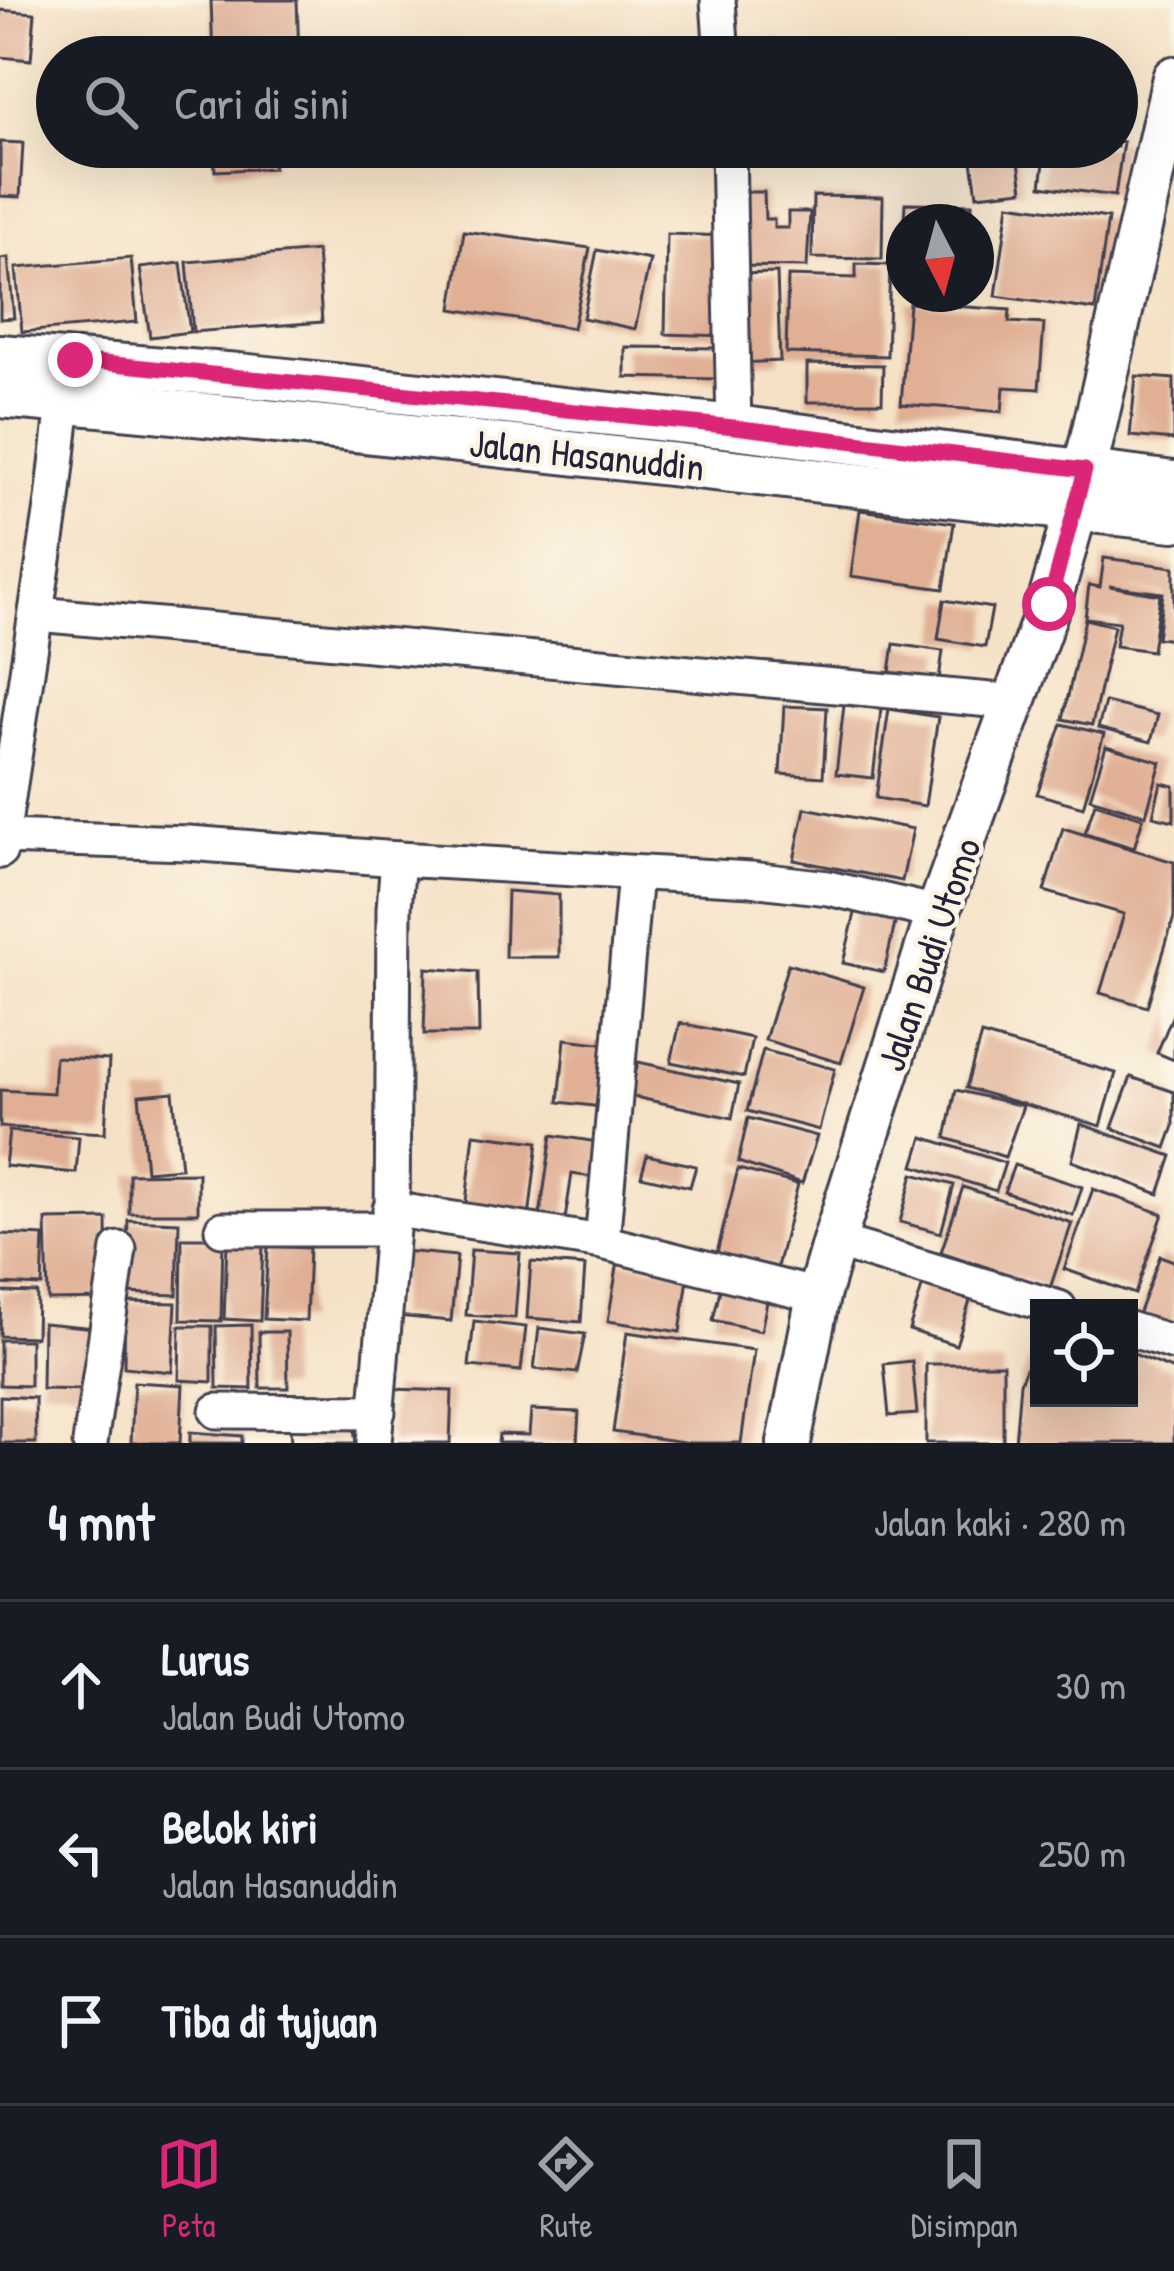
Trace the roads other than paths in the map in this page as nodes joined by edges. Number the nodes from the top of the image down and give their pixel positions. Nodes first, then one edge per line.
1 (718, 0) edge
2 (721, 36) edge
3 (1174, 78) edge
4 (728, 168) edge
5 (0, 356) edge
6 (0, 396) edge
7 (64, 402) junction
8 (734, 427) junction
9 (1174, 483) edge
10 (1080, 490) junction
11 (1174, 520) edge
12 (37, 614) junction
13 (1013, 702) junction
14 (1, 844) edge
15 (398, 859) junction
16 (635, 874) junction
17 (938, 913) junction
18 (391, 1219) junction
19 (222, 1229) dead end
20 (834, 1241) junction
21 (602, 1242) junction
22 (118, 1249) dead end
23 (818, 1296) junction
24 (1030, 1299) edge
25 (1138, 1332) edge
26 (1174, 1343) edge
27 (217, 1411) dead end
28 (376, 1428) edge
29 (90, 1443) edge
30 (789, 1443) edge

1 - 2 street
3 - 10 street, Jalan Budi Utomo
4 - 8 street
5 - 8 street, Jalan Hasanuddin
6 - 7 street, Jalan Hasanuddin
7 - 10 street, Jalan Hasanuddin
7 - 12 street
8 - 10 street, Jalan Hasanuddin
9 - 10 street, Jalan Hasanuddin
10 - 11 street, Jalan Hasanuddin
10 - 13 street, Jalan Budi Utomo
12 - 13 street
12 - 14 street
13 - 17 street, Jalan Budi Utomo
14 - 15 street
15 - 16 street
15 - 18 street
16 - 17 street
16 - 21 street
17 - 20 street, Jalan Budi Utomo
18 - 19 street
18 - 21 street
18 - 28 street
20 - 23 street, Jalan Budi Utomo
20 - 24 street
21 - 23 street
22 - 29 street
23 - 30 street, Jalan Budi Utomo
25 - 26 street
27 - 28 street

